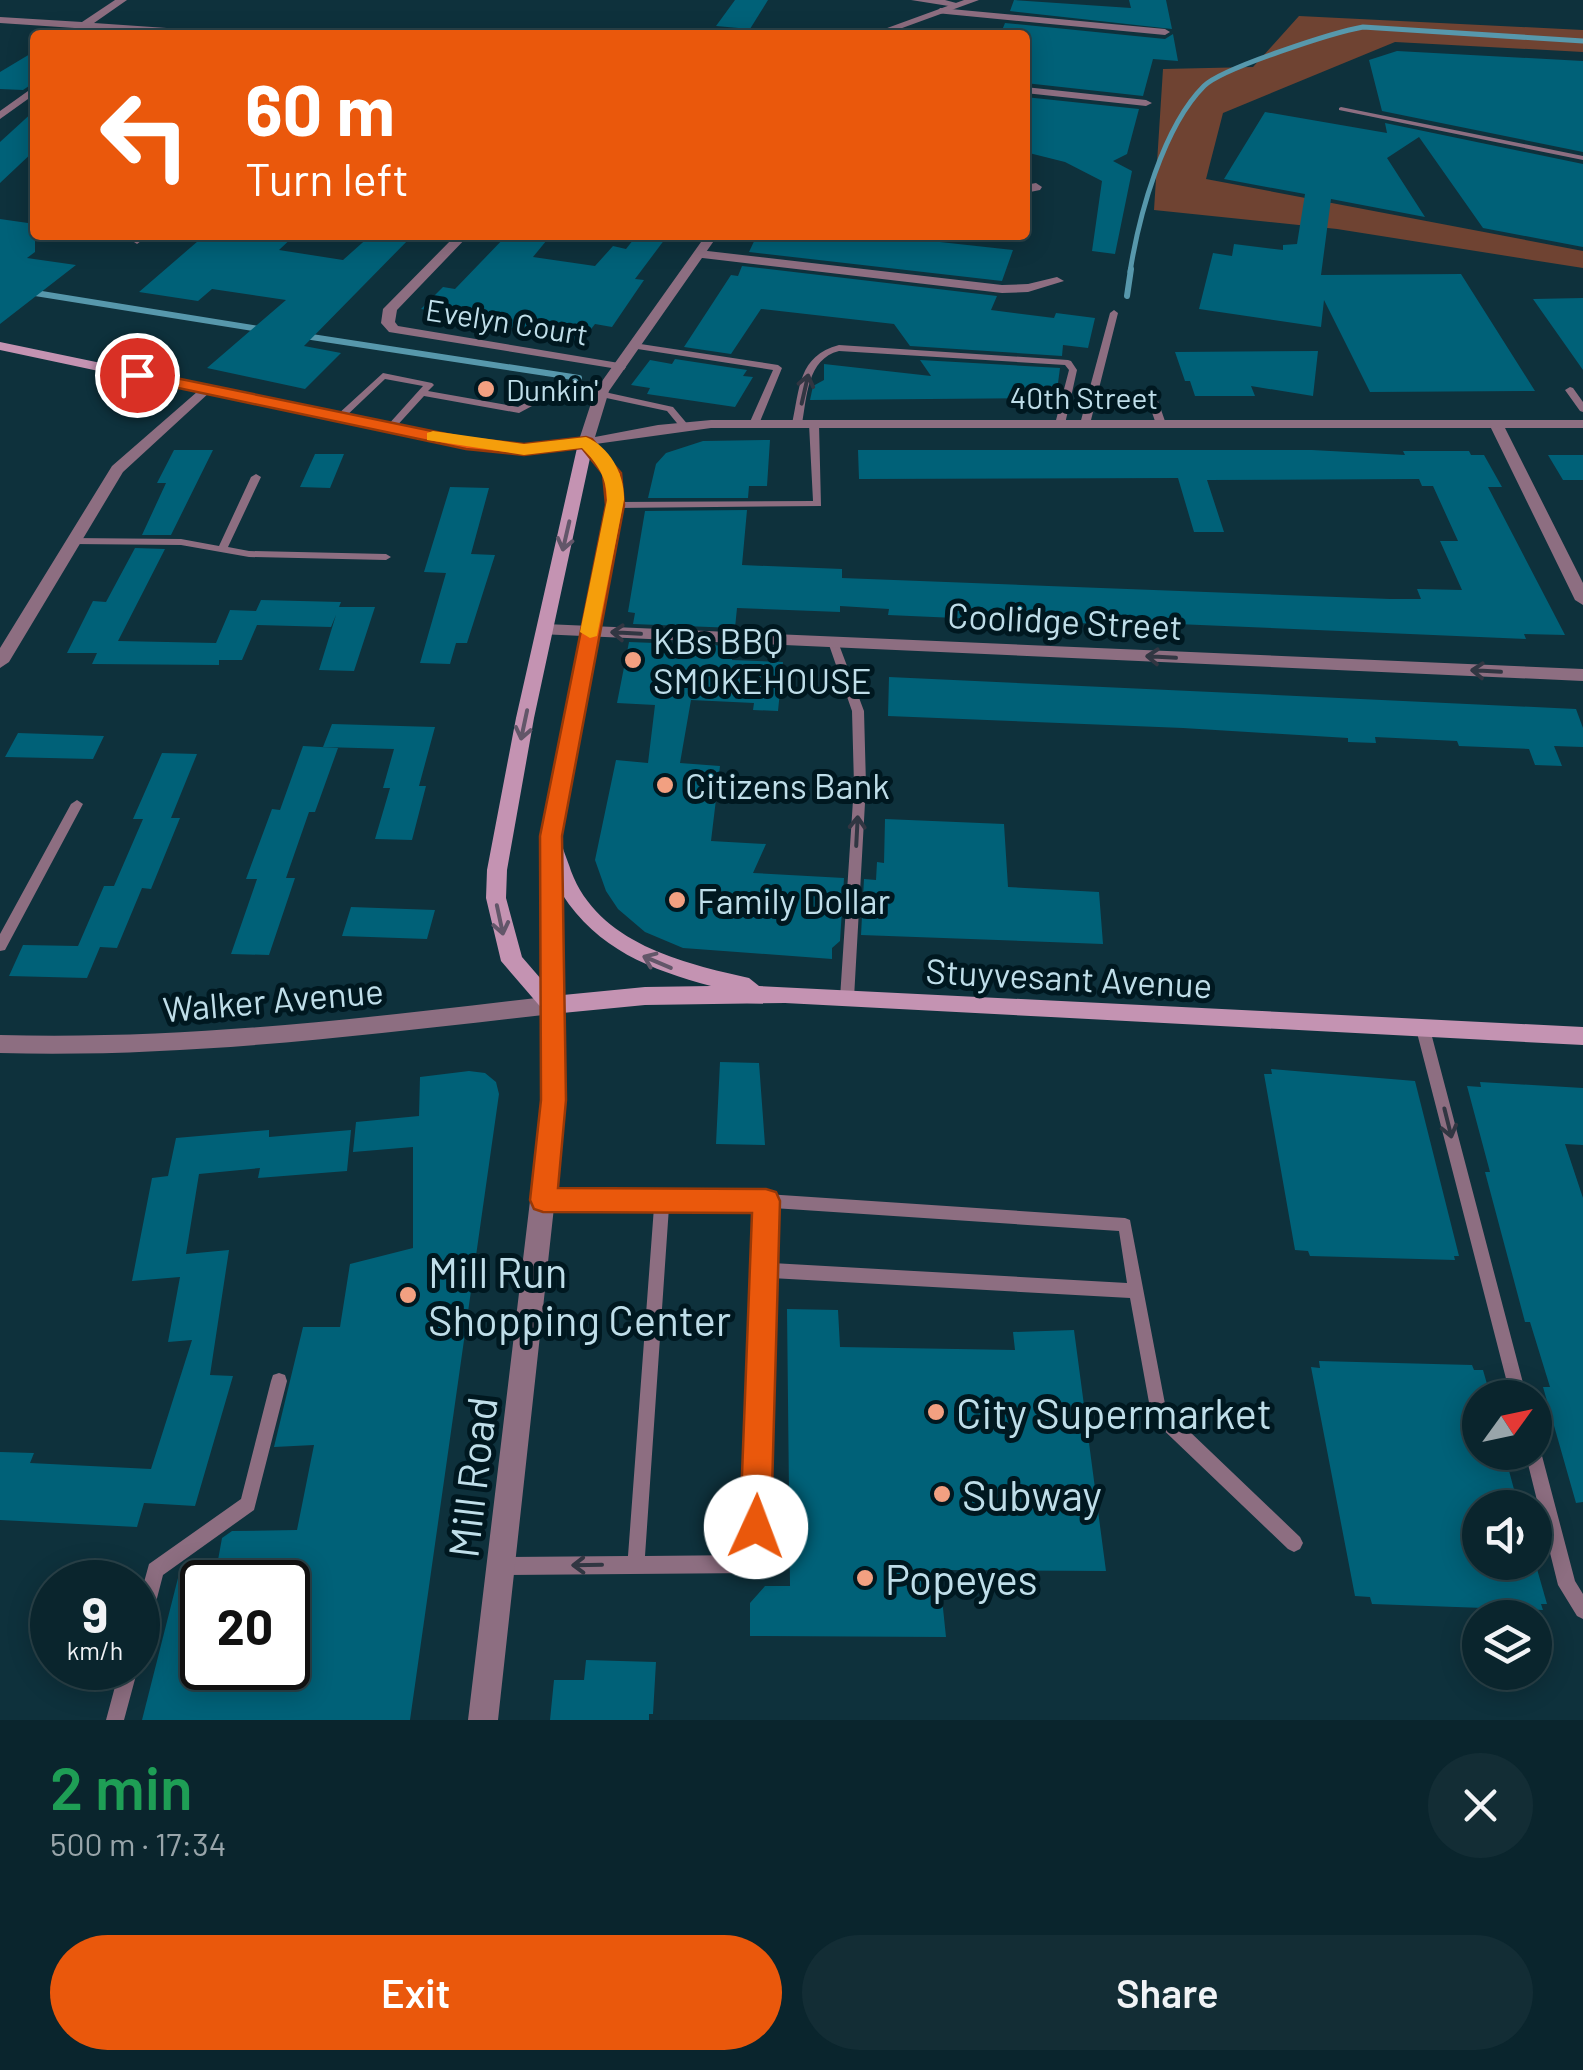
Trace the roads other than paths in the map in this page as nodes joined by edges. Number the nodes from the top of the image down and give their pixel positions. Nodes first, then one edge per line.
1 (122, 0) edge
2 (916, 0) edge
3 (974, 0) edge
4 (962, 4) junction
5 (940, 11) junction
6 (0, 20) edge
7 (86, 25) junction
8 (119, 30) edge
9 (886, 30) edge
10 (1165, 32) dead end
11 (1030, 90) edge
12 (30, 93) edge
13 (1146, 102) dead end
14 (1340, 109) dead end
15 (0, 116) edge
16 (1583, 158) edge
17 (458, 240) edge
18 (709, 240) edge
19 (699, 254) junction
20 (1057, 281) dead end
21 (1114, 313) dead end
22 (0, 346) edge
23 (634, 346) junction
24 (619, 367) junction
25 (205, 389) junction
26 (1570, 390) dead end
27 (422, 393) junction
28 (598, 397) junction
29 (1153, 401) dead end
30 (1583, 409) edge
31 (340, 417) junction
32 (754, 424) junction
33 (806, 424) junction
34 (1060, 424) junction
35 (1084, 424) junction
36 (1162, 424) junction
37 (1496, 424) junction
38 (1583, 424) edge
39 (684, 426) junction
40 (390, 428) junction
41 (586, 442) junction
42 (256, 476) dead end
43 (615, 505) junction
44 (72, 541) junction
45 (223, 547) junction
46 (386, 557) dead end
47 (1583, 600) edge
48 (545, 630) junction
49 (590, 631) junction
50 (833, 642) junction
51 (0, 662) edge
52 (1583, 675) edge
53 (77, 804) dead end
54 (551, 836) junction
55 (0, 946) edge
56 (785, 994) junction
57 (847, 998) junction
58 (552, 1005) junction
59 (1424, 1029) junction
60 (1583, 1036) edge
61 (0, 1044) edge
62 (662, 1198) junction
63 (543, 1200) junction
64 (766, 1201) junction
65 (764, 1270) junction
66 (1135, 1291) junction
67 (1514, 1380) edge
68 (279, 1381) dead end
69 (1538, 1470) edge
70 (1294, 1543) dead end
71 (636, 1565) junction
72 (501, 1566) junction
73 (160, 1567) edge
74 (1583, 1610) edge
75 (124, 1690) edge
76 (116, 1720) edge
77 (483, 1720) edge

1 - 7 street
2 - 4 street
3 - 4 street
4 - 5 street
5 - 9 street
5 - 10 street
6 - 7 street
7 - 8 street
11 - 13 street
12 - 15 street
14 - 16 lane
17 - 24 street, Evelyn Court
18 - 19 street
19 - 20 street
19 - 23 street
21 - 35 lane
22 - 25 main road
23 - 24 street
23 - 32 lane
24 - 28 street
25 - 31 main road
25 - 44 street
26 - 30 lane
27 - 28 lane
27 - 31 lane
27 - 40 lane
28 - 39 lane
28 - 41 street
29 - 36 lane
31 - 40 main road
32 - 33 street, 40th Street
32 - 39 street, 40th Street
33 - 34 street, 40th Street
33 -> 34 lane
33 - 43 lane
34 - 35 street, 40th Street
35 - 36 street, 40th Street
36 - 37 street, 40th Street
37 - 38 street, 40th Street
37 - 47 street
39 - 41 street, 40th Street
40 - 41 main road
41 - 43 main road
41 -> 48 main road
42 - 45 lane
43 - 49 main road
44 - 45 lane
44 - 51 street
45 - 46 lane
48 - 49 street, Coolidge Street
48 -> 58 main road
50 -> 49 street, Coolidge Street
49 - 54 main road
52 -> 50 street, Coolidge Street
57 -> 50 lane
53 - 55 lane
56 -> 54 main road
54 - 58 main road
56 - 57 main road, Stuyvesant Avenue
56 - 58 main road, Stuyvesant Avenue
57 - 59 main road, Stuyvesant Avenue
58 - 61 street, Walker Avenue
58 - 63 street, Mill Road
59 - 60 main road, Stuyvesant Avenue
59 -> 67 lane
62 - 63 lane
62 - 64 lane
62 - 71 lane
63 - 72 street, Mill Road
64 - 65 lane
64 - 66 lane
65 - 66 lane
65 - 71 lane
66 - 70 lane
68 - 73 lane
69 - 74 lane
71 -> 72 lane
72 - 77 street, Mill Road
75 - 76 lane

